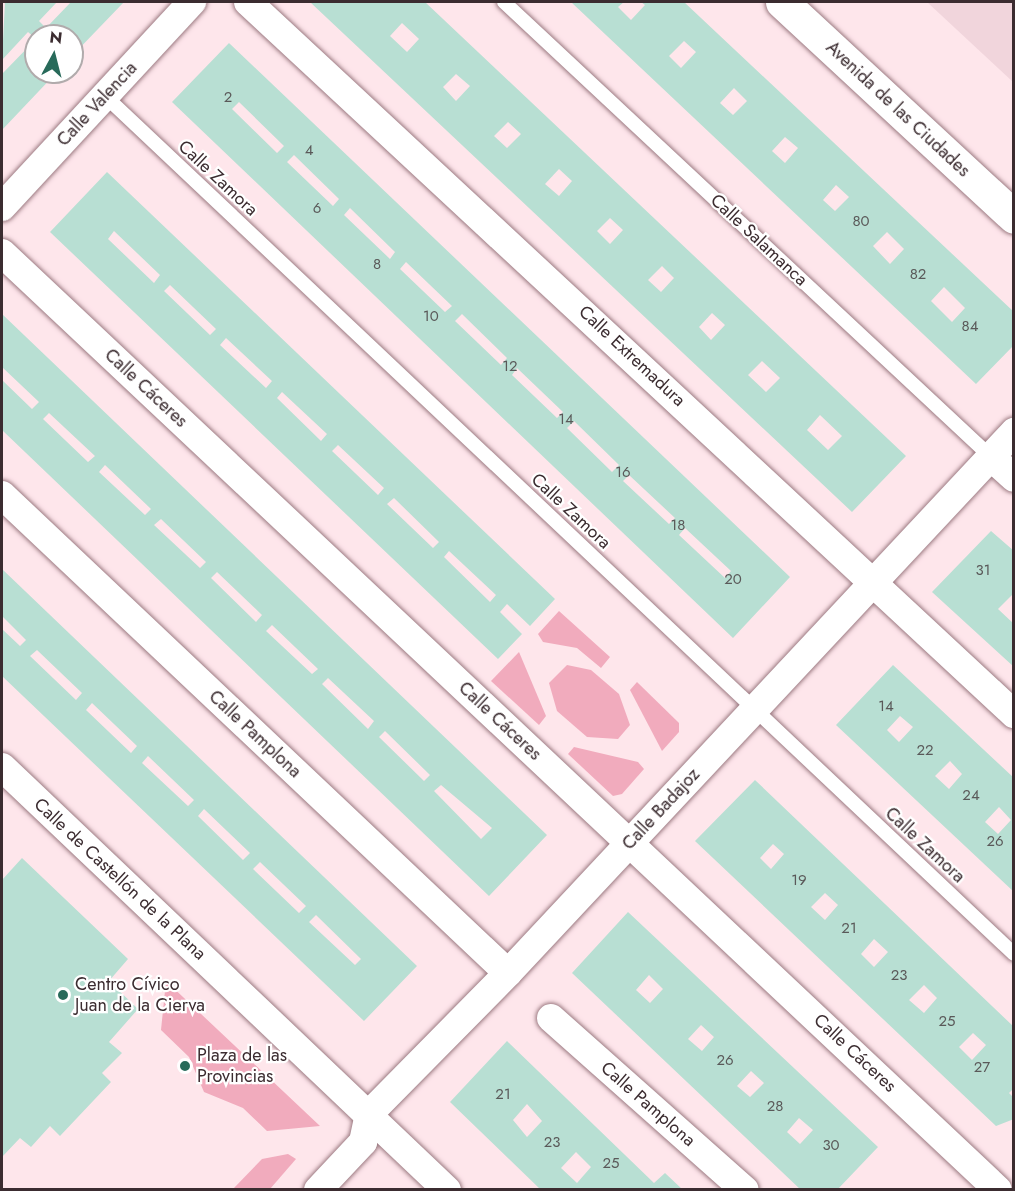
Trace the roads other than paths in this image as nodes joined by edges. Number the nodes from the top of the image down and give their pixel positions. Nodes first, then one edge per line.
1 (192, 2) edge
2 (248, 2) edge
3 (504, 2) edge
4 (782, 2) edge
5 (104, 95) junction
6 (2, 207) edge
7 (1014, 217) edge
8 (2, 253) edge
9 (1014, 432) edge
10 (991, 457) junction
11 (1014, 478) edge
12 (2, 495) edge
13 (873, 579) junction
14 (754, 708) junction
15 (1014, 714) edge
16 (2, 767) edge
17 (630, 842) junction
18 (1014, 954) edge
19 (508, 974) junction
20 (551, 1018) dead end
21 (369, 1114) junction
22 (318, 1190) edge
23 (447, 1190) edge
24 (746, 1190) edge
25 (998, 1190) edge

1 - 5 street, Calle Valencia
2 - 13 street, Calle Extremadura
3 - 10 lane, Calle Salamanca
4 - 7 street, Avenida de las Ciudades
5 - 6 street, Calle Valencia
5 - 14 lane, Calle Zamora
8 - 17 street, Calle Cáceres
9 - 10 street, Calle Badajoz
10 - 11 street, Calle Salamanca
10 - 13 street, Calle Badajoz
12 - 19 street, Calle Pamplona
13 - 14 street, Calle Badajoz
13 - 15 street, Calle Extremadura
14 - 17 street, Calle Badajoz
14 - 18 lane, Calle Zamora
16 - 21 street, Calle de Castellón de la Plana
17 - 19 street, Calle Badajoz
17 - 25 street, Calle Cáceres
19 - 21 street, Calle Badajoz
20 - 24 street, Calle Pamplona
21 - 22 street
21 - 23 street, Calle de Castellón de la Plana

